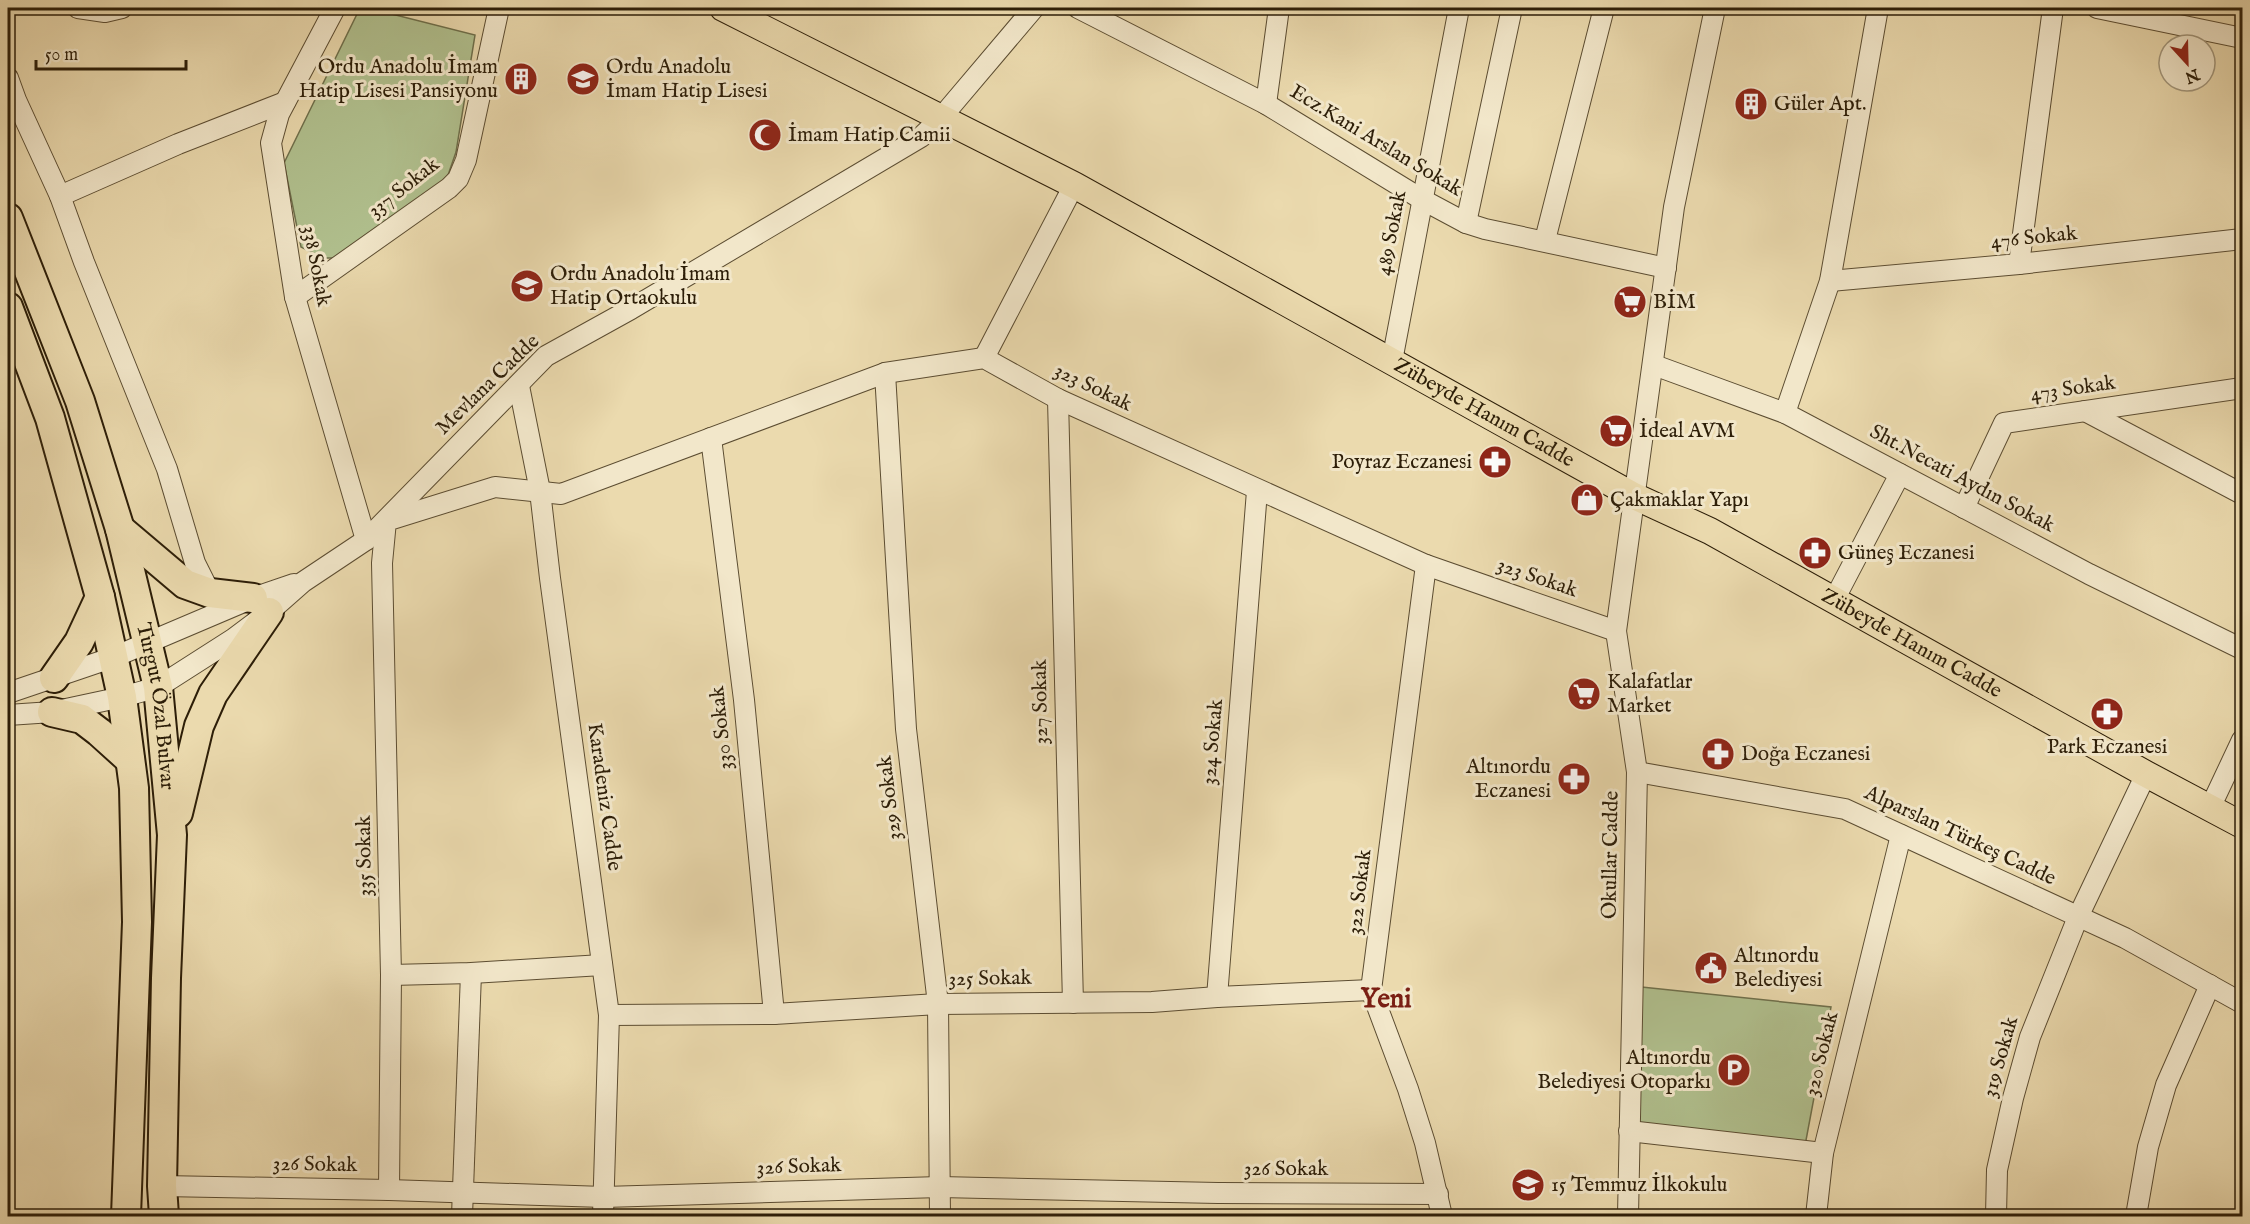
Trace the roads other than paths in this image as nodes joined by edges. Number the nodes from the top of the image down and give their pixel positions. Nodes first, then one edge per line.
1 (78, 8) edge
2 (122, 8) edge
3 (335, 8) edge
4 (499, 8) edge
5 (723, 8) edge
6 (1034, 8) edge
7 (1078, 8) edge
8 (1279, 8) edge
9 (1459, 8) edge
10 (1512, 8) edge
11 (1604, 8) edge
12 (1715, 8) edge
13 (1878, 8) edge
14 (2053, 8) edge
15 (2097, 8) edge
16 (2242, 38) edge
17 (8, 78) edge
18 (285, 102) junction
19 (1266, 104) junction
20 (940, 119) junction
21 (1074, 185) junction
22 (60, 196) junction
23 (1423, 200) junction
24 (8, 218) edge
25 (1466, 223) junction
26 (2242, 239) edge
27 (1545, 240) junction
28 (2019, 264) junction
29 (1666, 268) junction
30 (1830, 281) junction
31 (295, 297) junction
32 (8, 308) edge
33 (984, 358) junction
34 (1392, 362) junction
35 (1654, 365) junction
36 (885, 373) junction
37 (519, 386) junction
38 (2242, 388) edge
39 (1058, 399) junction
40 (2085, 411) junction
41 (1785, 413) junction
42 (711, 438) junction
43 (1900, 474) junction
44 (1257, 490) junction
45 (540, 491) junction
46 (2242, 494) edge
47 (1634, 496) junction
48 (1964, 508) junction
49 (386, 520) junction
50 (120, 529) junction
51 (366, 540) junction
52 (1426, 565) junction
53 (210, 593) junction
54 (100, 597) junction
55 (1834, 600) junction
56 (261, 605) junction
57 (1617, 631) junction
58 (149, 643) junction
59 (2242, 649) edge
60 (114, 657) junction
61 (54, 678) junction
62 (158, 687) junction
63 (8, 693) edge
64 (122, 698) junction
65 (52, 712) junction
66 (8, 715) edge
67 (2242, 740) edge
68 (130, 760) junction
69 (1641, 773) junction
70 (2146, 774) junction
71 (2210, 807) junction
72 (2242, 825) edge
73 (172, 836) junction
74 (1901, 836) junction
75 (2078, 917) junction
76 (602, 965) junction
77 (471, 973) junction
78 (391, 975) junction
79 (2210, 985) junction
80 (1371, 990) junction
81 (1217, 997) junction
82 (1073, 1003) junction
83 (2242, 1003) edge
84 (938, 1004) junction
85 (774, 1014) junction
86 (609, 1015) junction
87 (1633, 1132) junction
88 (1823, 1154) junction
89 (162, 1186) junction
90 (940, 1186) junction
91 (389, 1190) junction
92 (462, 1192) junction
93 (1438, 1194) junction
94 (604, 1197) junction
95 (126, 1216) edge
96 (164, 1216) edge
97 (462, 1216) edge
98 (603, 1216) edge
99 (940, 1216) edge
100 (1442, 1216) edge
101 (1628, 1216) edge
102 (1638, 1216) edge
103 (1816, 1216) edge
104 (1996, 1216) edge
105 (2136, 1216) edge

1 - 2 street
3 - 18 street, 338 Sokak
4 - 31 street, 337 Sokak
5 - 20 main road, Zübeyde Hanım Cadde
6 - 20 street, Mevlana Cadde
7 - 19 street, Ecz.Kani Arslan Sokak
8 - 19 street
9 - 23 street, 489 Sokak
10 - 25 street
11 - 27 street
12 - 29 street, Okullar Cadde
13 - 30 street
14 - 28 street
15 - 16 street
17 - 22 street
18 - 22 street
18 - 31 street, 338 Sokak
19 - 23 street, Ecz.Kani Arslan Sokak
20 - 21 main road, Zübeyde Hanım Cadde
20 - 37 street, Mevlana Cadde
21 - 33 street
21 - 34 main road, Zübeyde Hanım Cadde
22 - 53 street
23 - 25 street, Ecz.Kani Arslan Sokak
23 - 34 street, 489 Sokak
24 - 50 highway, Turgut Özal Bulvar
25 - 27 street, Ecz.Kani Arslan Sokak
26 - 28 street, 476 Sokak
27 - 29 street, Ecz.Kani Arslan Sokak
28 - 30 street, 476 Sokak
29 - 35 street, Okullar Cadde
30 - 41 street
31 - 51 street, 338 Sokak
32 - 54 highway, Turgut Özal Bulvar
33 - 36 street
33 - 39 street, 323 Sokak
34 - 47 main road, Zübeyde Hanım Cadde
35 - 41 street, Sht.Necati Aydın Sokak
35 - 47 street, Okullar Cadde
36 - 42 street
36 - 84 street, 329 Sokak
37 - 45 street, Karadeniz Cadde
37 - 49 street, Mevlana Cadde
38 - 40 street, 473 Sokak
39 - 44 street, 323 Sokak
39 - 82 street, 327 Sokak
40 - 46 street
40 - 48 street, 473 Sokak
41 - 43 street, Sht.Necati Aydın Sokak
42 - 45 street
42 - 85 street, 330 Sokak
43 - 48 street, Sht.Necati Aydın Sokak
43 - 55 street
44 - 52 street, 323 Sokak
44 - 81 street, 324 Sokak
45 - 49 street
45 - 76 street, Karadeniz Cadde
47 - 55 main road, Zübeyde Hanım Cadde
47 - 57 street, Okullar Cadde
48 - 59 street, Sht.Necati Aydın Sokak
49 - 51 street, Mevlana Cadde
49 - 78 street, 335 Sokak
50 - 53 highway
50 - 58 highway, Turgut Özal Bulvar
51 - 56 street, Mevlana Cadde
52 - 57 street, 323 Sokak
52 - 80 street, 322 Sokak
53 - 56 highway
54 - 60 highway, Turgut Özal Bulvar
54 - 61 highway
55 - 70 main road, Zübeyde Hanım Cadde
56 - 58 street, Mevlana Cadde
56 - 62 street, Mevlana Cadde
56 - 73 highway
57 - 69 street, Okullar Cadde
58 - 60 street, Mevlana Cadde
58 - 62 highway, Turgut Özal Bulvar
60 - 61 street, Mevlana Cadde
60 - 64 highway, Turgut Özal Bulvar
61 - 63 street, Mevlana Cadde
62 - 64 street, Mevlana Cadde
62 - 73 highway, Turgut Özal Bulvar
64 - 65 street, Mevlana Cadde
64 - 68 highway, Turgut Özal Bulvar
65 - 66 street, Mevlana Cadde
65 - 68 highway
67 - 71 street
68 - 95 highway, Turgut Özal Bulvar
69 - 74 street, Alparslan Türkeş Cadde
69 - 87 street, Okullar Cadde
70 - 71 main road, Zübeyde Hanım Cadde
70 - 75 street, 319 Sokak
71 - 72 main road, Zübeyde Hanım Cadde
73 - 89 highway, Turgut Özal Bulvar
74 - 75 street, Alparslan Türkeş Cadde
74 - 88 street, 320 Sokak
75 - 79 street, Alparslan Türkeş Cadde
75 - 104 street, 319 Sokak
76 - 77 street
76 - 86 street, Karadeniz Cadde
77 - 78 street
77 - 92 street
78 - 91 street, 335 Sokak
79 - 83 street, Alparslan Türkeş Cadde
79 - 105 street
80 - 81 street, 325 Sokak
80 - 93 street, 322 Sokak
81 - 82 street, 325 Sokak
82 - 84 street, 325 Sokak
84 - 85 street, 325 Sokak
84 - 90 street, 329 Sokak
85 - 86 street, 325 Sokak
86 - 94 street, Karadeniz Cadde
87 - 88 street
87 - 101 street
87 - 102 street
88 - 103 street, 320 Sokak
89 - 91 street, 326 Sokak
89 - 96 highway, Turgut Özal Bulvar
90 - 93 street, 326 Sokak
90 - 94 street, 326 Sokak
90 - 99 street, 329 Sokak
91 - 92 street, 326 Sokak
92 - 94 street, 326 Sokak
92 - 97 street
93 - 100 street, 322 Sokak
94 - 98 street, Karadeniz Cadde

